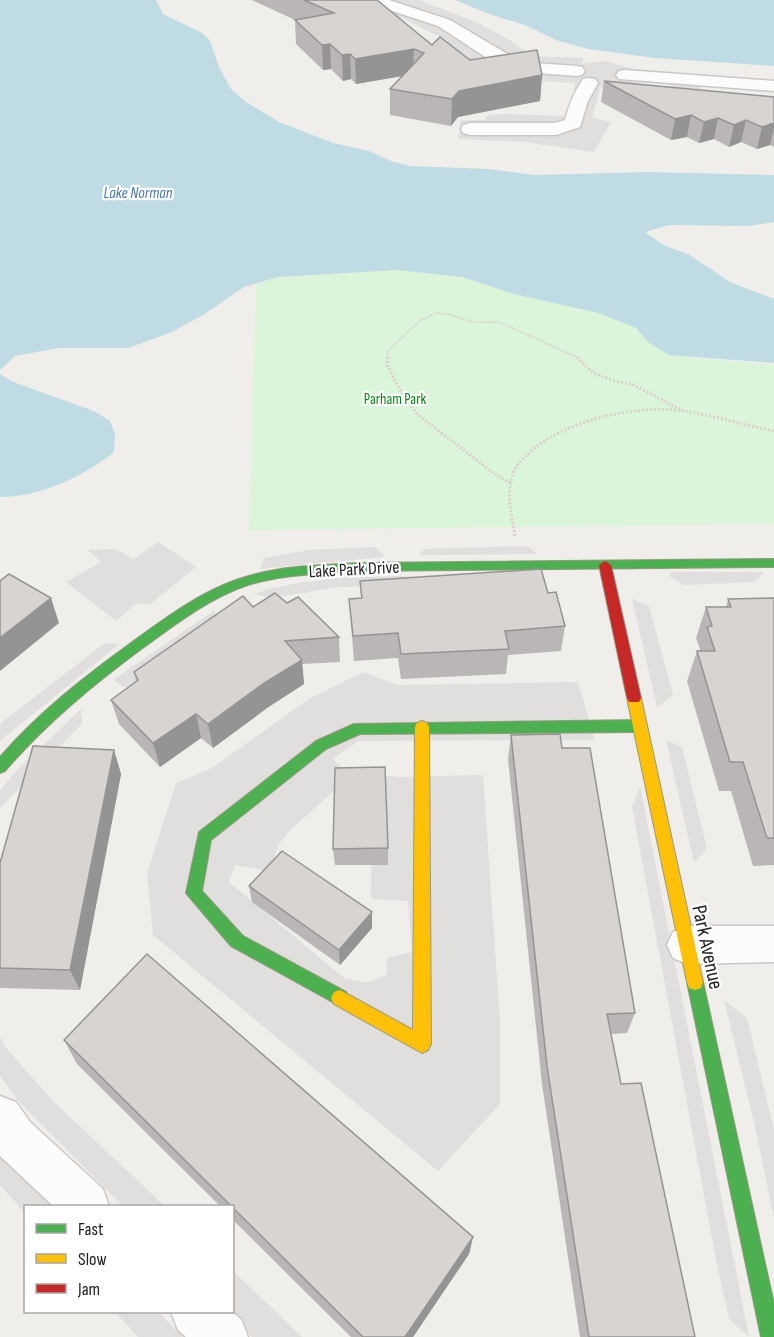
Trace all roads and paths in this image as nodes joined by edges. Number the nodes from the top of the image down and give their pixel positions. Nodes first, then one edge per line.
1 (373, 0) edge
2 (601, 76) junction
3 (774, 86) edge
4 (470, 129) dead end
5 (683, 411) junction
6 (774, 431) edge
7 (512, 484) junction
8 (513, 528) dead end
9 (774, 563) edge
10 (605, 565) junction
11 (640, 726) junction
12 (422, 727) junction
13 (0, 767) edge
14 (774, 944) edge
15 (687, 945) junction
16 (0, 1118) edge
17 (85, 1205) edge
18 (198, 1313) edge
19 (223, 1337) edge
20 (771, 1337) edge

1 - 2 street
2 - 3 street
2 - 4 street
5 - 6 path
5 - 7 path
5 - 7 path
7 - 8 path
9 - 10 street, Lake Park Drive
10 - 11 street, Park Avenue
10 - 13 street, Lake Park Drive
11 - 12 street
11 - 15 street, Park Avenue
12 - 12 street
14 - 15 street
15 - 20 street, Park Avenue
16 - 17 street
18 - 19 street

